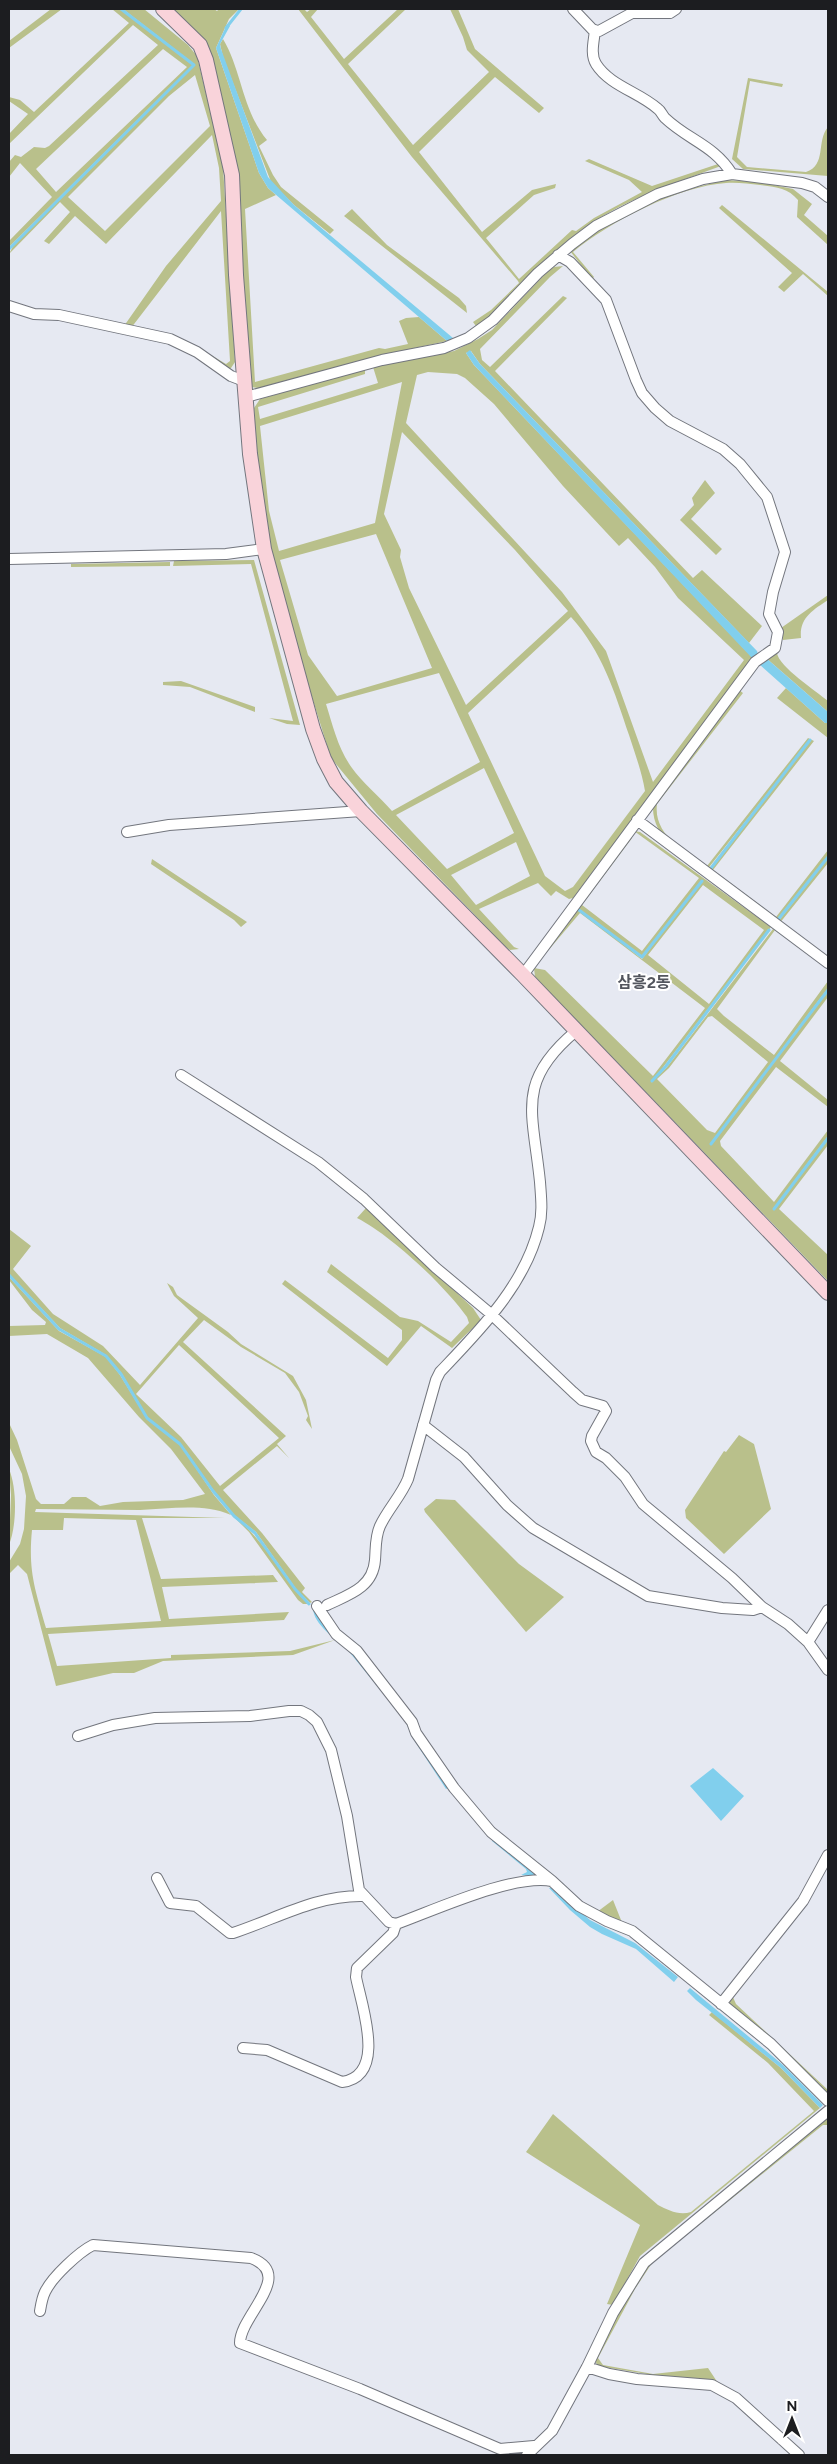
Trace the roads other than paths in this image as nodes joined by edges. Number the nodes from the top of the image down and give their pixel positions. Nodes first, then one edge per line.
1 (163, 9) edge
2 (573, 9) edge
3 (676, 9) edge
4 (596, 30) junction
5 (732, 174) junction
6 (828, 197) edge
7 (558, 254) junction
8 (9, 306) edge
9 (244, 381) junction
10 (246, 397) junction
11 (264, 549) junction
12 (9, 559) edge
13 (361, 811) junction
14 (637, 820) junction
15 (128, 832) dead end
16 (828, 963) edge
17 (523, 975) junction
18 (576, 1031) junction
19 (181, 1075) dead end
20 (828, 1294) edge
21 (492, 1314) junction
22 (423, 1425) junction
23 (762, 1607) junction
24 (828, 1610) edge
25 (808, 1642) junction
26 (828, 1670) edge
27 (78, 1736) dead end
28 (828, 1854) edge
29 (156, 1878) dead end
30 (552, 1881) junction
31 (363, 1896) junction
32 (396, 1924) junction
33 (721, 2004) junction
34 (243, 2048) dead end
35 (828, 2101) edge
36 (828, 2111) edge
37 (40, 2311) dead end
38 (587, 2367) junction
39 (534, 2446) junction
40 (527, 2455) edge
41 (799, 2455) edge

1 - 9 street
2 - 4 street
3 - 4 street
4 - 5 street
5 - 6 street
5 - 7 street
7 - 10 street
7 - 14 street
8 - 9 street
9 - 10 street
10 - 11 street
11 - 12 street
11 - 13 street
13 - 15 street
13 - 17 street
14 - 16 street
14 - 17 street
17 - 18 street
18 - 20 street
18 - 21 street
19 - 21 street
21 - 22 street
21 - 23 street
22 - 23 street
22 - 30 street
23 - 25 street
24 - 25 street
25 - 26 street
27 - 31 street
28 - 33 street
29 - 31 street
30 - 32 street
30 - 33 street
31 - 32 street
32 - 34 street
33 - 35 street
36 - 38 street
37 - 39 street
38 - 39 street
38 - 41 street
39 - 40 street

